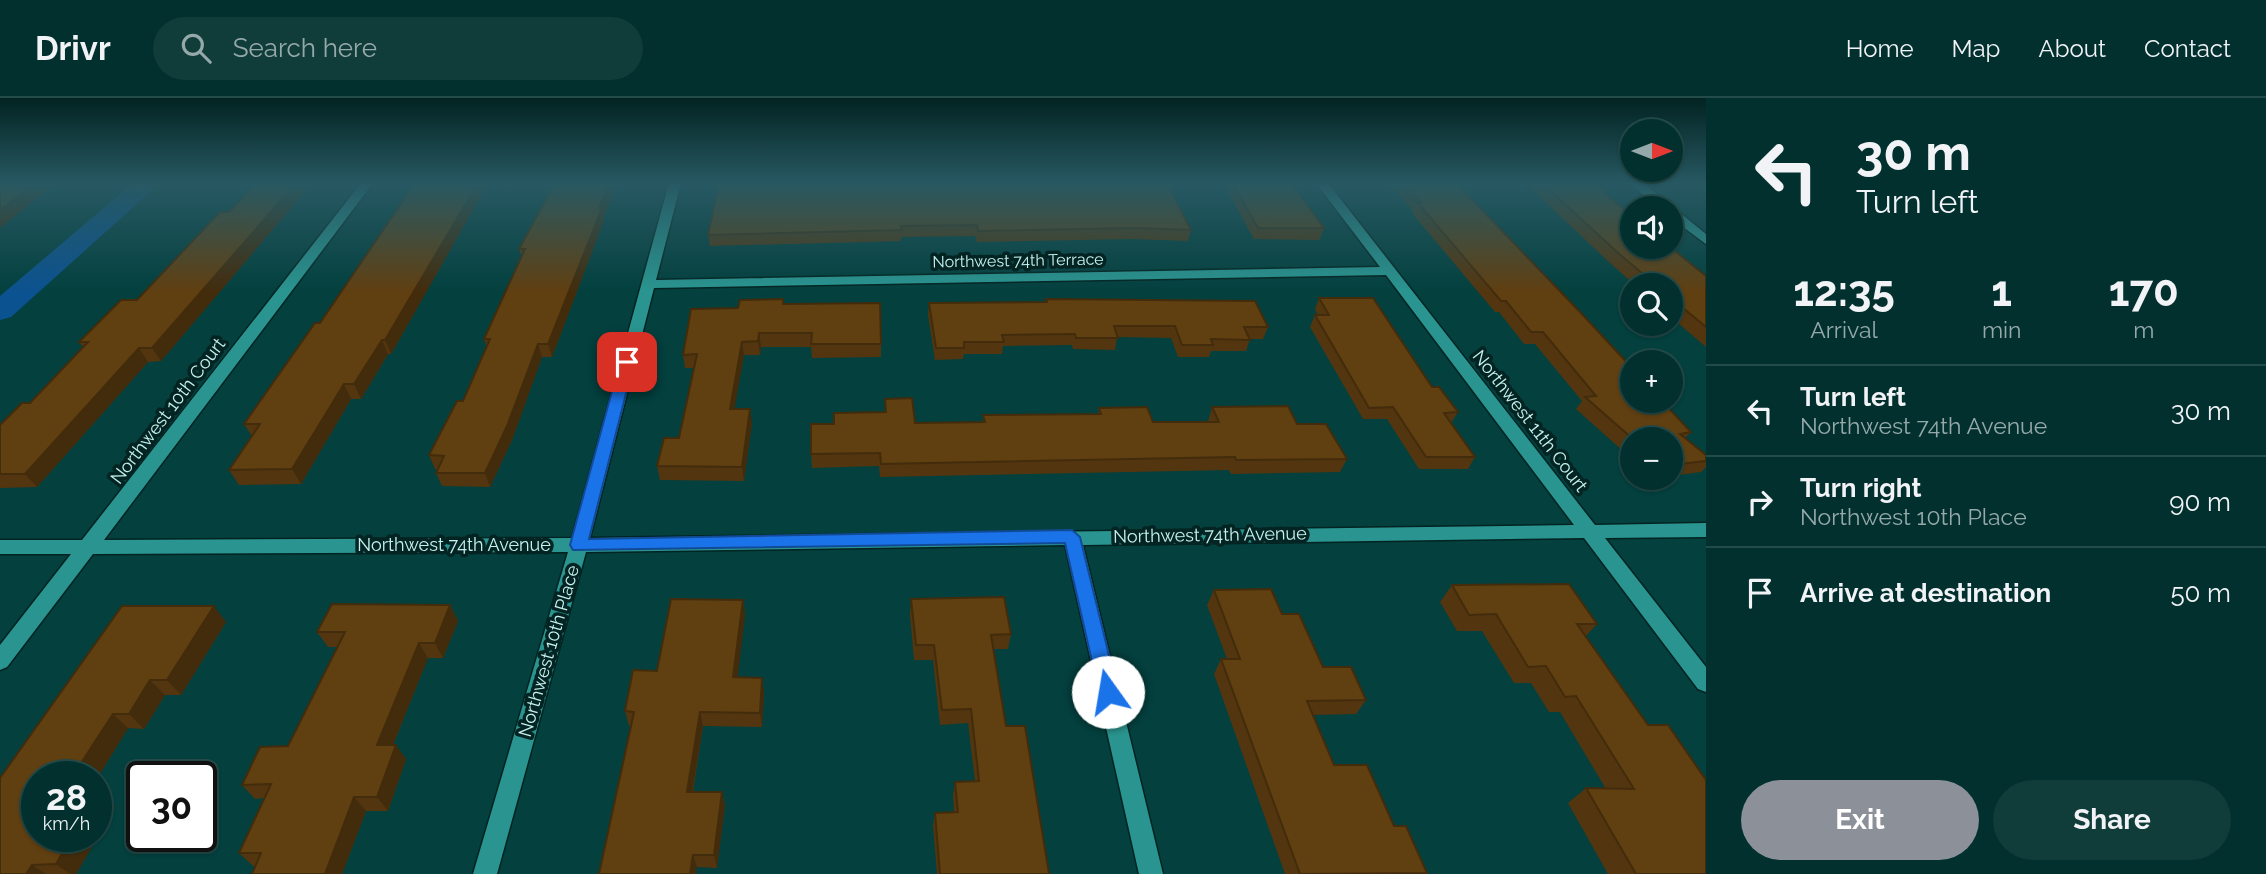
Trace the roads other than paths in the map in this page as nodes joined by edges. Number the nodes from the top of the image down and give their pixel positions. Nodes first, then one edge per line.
1 (339, 219) edge
2 (665, 219) edge
3 (1350, 219) edge
4 (1683, 222) edge
5 (1706, 240) edge
6 (1390, 271) junction
7 (647, 284) junction
8 (1706, 530) edge
9 (1591, 532) junction
10 (1072, 537) junction
11 (90, 545) junction
12 (579, 545) junction
13 (0, 547) edge
14 (0, 661) edge
15 (1706, 682) edge
16 (485, 874) edge
17 (1151, 874) edge

1 - 11 street, Northwest 10th Court
2 - 7 street, Northwest 10th Place
3 - 6 street, Northwest 11th Court
4 - 5 street
6 - 7 street, Northwest 74th Terrace
6 - 9 street, Northwest 11th Court
7 - 12 street, Northwest 10th Place
8 - 9 street, Northwest 74th Avenue
9 - 10 street, Northwest 74th Avenue
9 - 15 street, Northwest 11th Court
10 - 12 street, Northwest 74th Avenue
10 - 17 street
11 - 12 street, Northwest 74th Avenue
11 - 13 street, Northwest 74th Avenue
11 - 14 street, Northwest 10th Court
12 - 16 street, Northwest 10th Place

